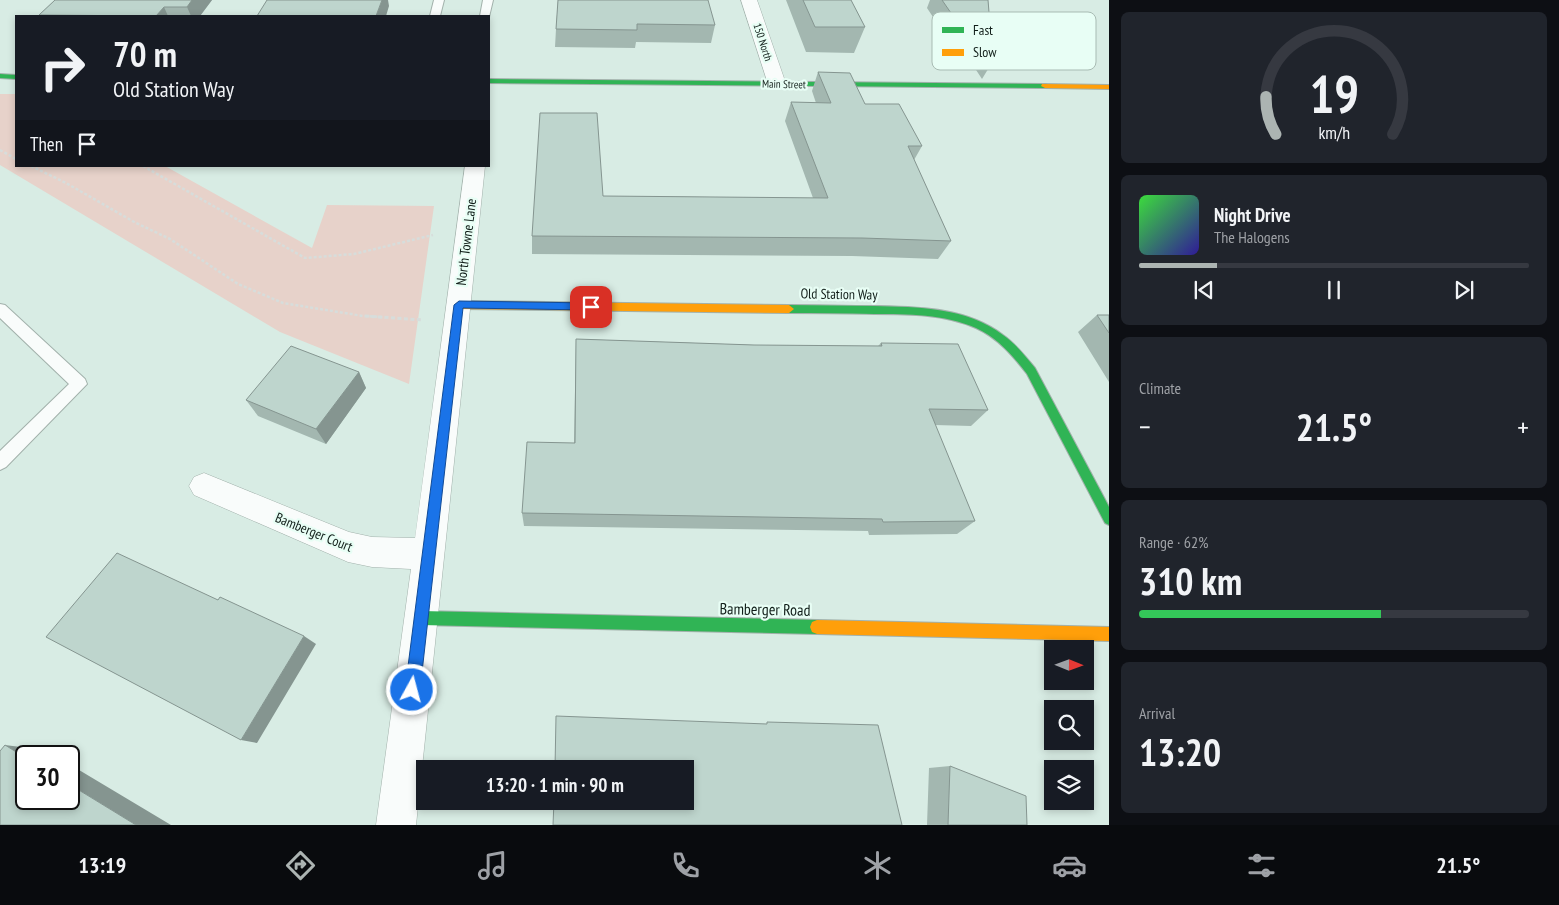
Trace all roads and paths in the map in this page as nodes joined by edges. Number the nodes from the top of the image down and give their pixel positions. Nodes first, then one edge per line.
1 (439, 0) edge
2 (488, 0) edge
3 (749, 0) edge
4 (435, 15) edge
5 (485, 15) edge
6 (0, 76) edge
7 (15, 77) edge
8 (490, 81) edge
9 (777, 84) junction
10 (1109, 87) edge
11 (0, 150) edge
12 (15, 158) edge
13 (33, 167) edge
14 (146, 167) edge
15 (475, 167) edge
16 (438, 234) dead end
17 (459, 305) junction
18 (0, 309) edge
19 (423, 320) dead end
20 (0, 462) edge
21 (204, 486) dead end
22 (1109, 519) edge
23 (429, 554) junction
24 (421, 618) junction
25 (1109, 634) edge
26 (396, 825) edge

1 - 4 lane
2 - 5 lane
3 - 9 street, 150 North
6 - 7 street
8 - 9 street, Main Street
9 - 10 street, Main Street
11 - 12 path
13 - 19 path
14 - 16 path
15 - 17 street, North Towne Lane
17 - 22 street, Old Station Way
17 - 23 street, North Towne Lane
18 - 20 lane
21 - 23 street, Bamberger Court
23 - 24 street, North Towne Lane
24 - 25 street, Bamberger Road
24 - 26 street, North Towne Lane

